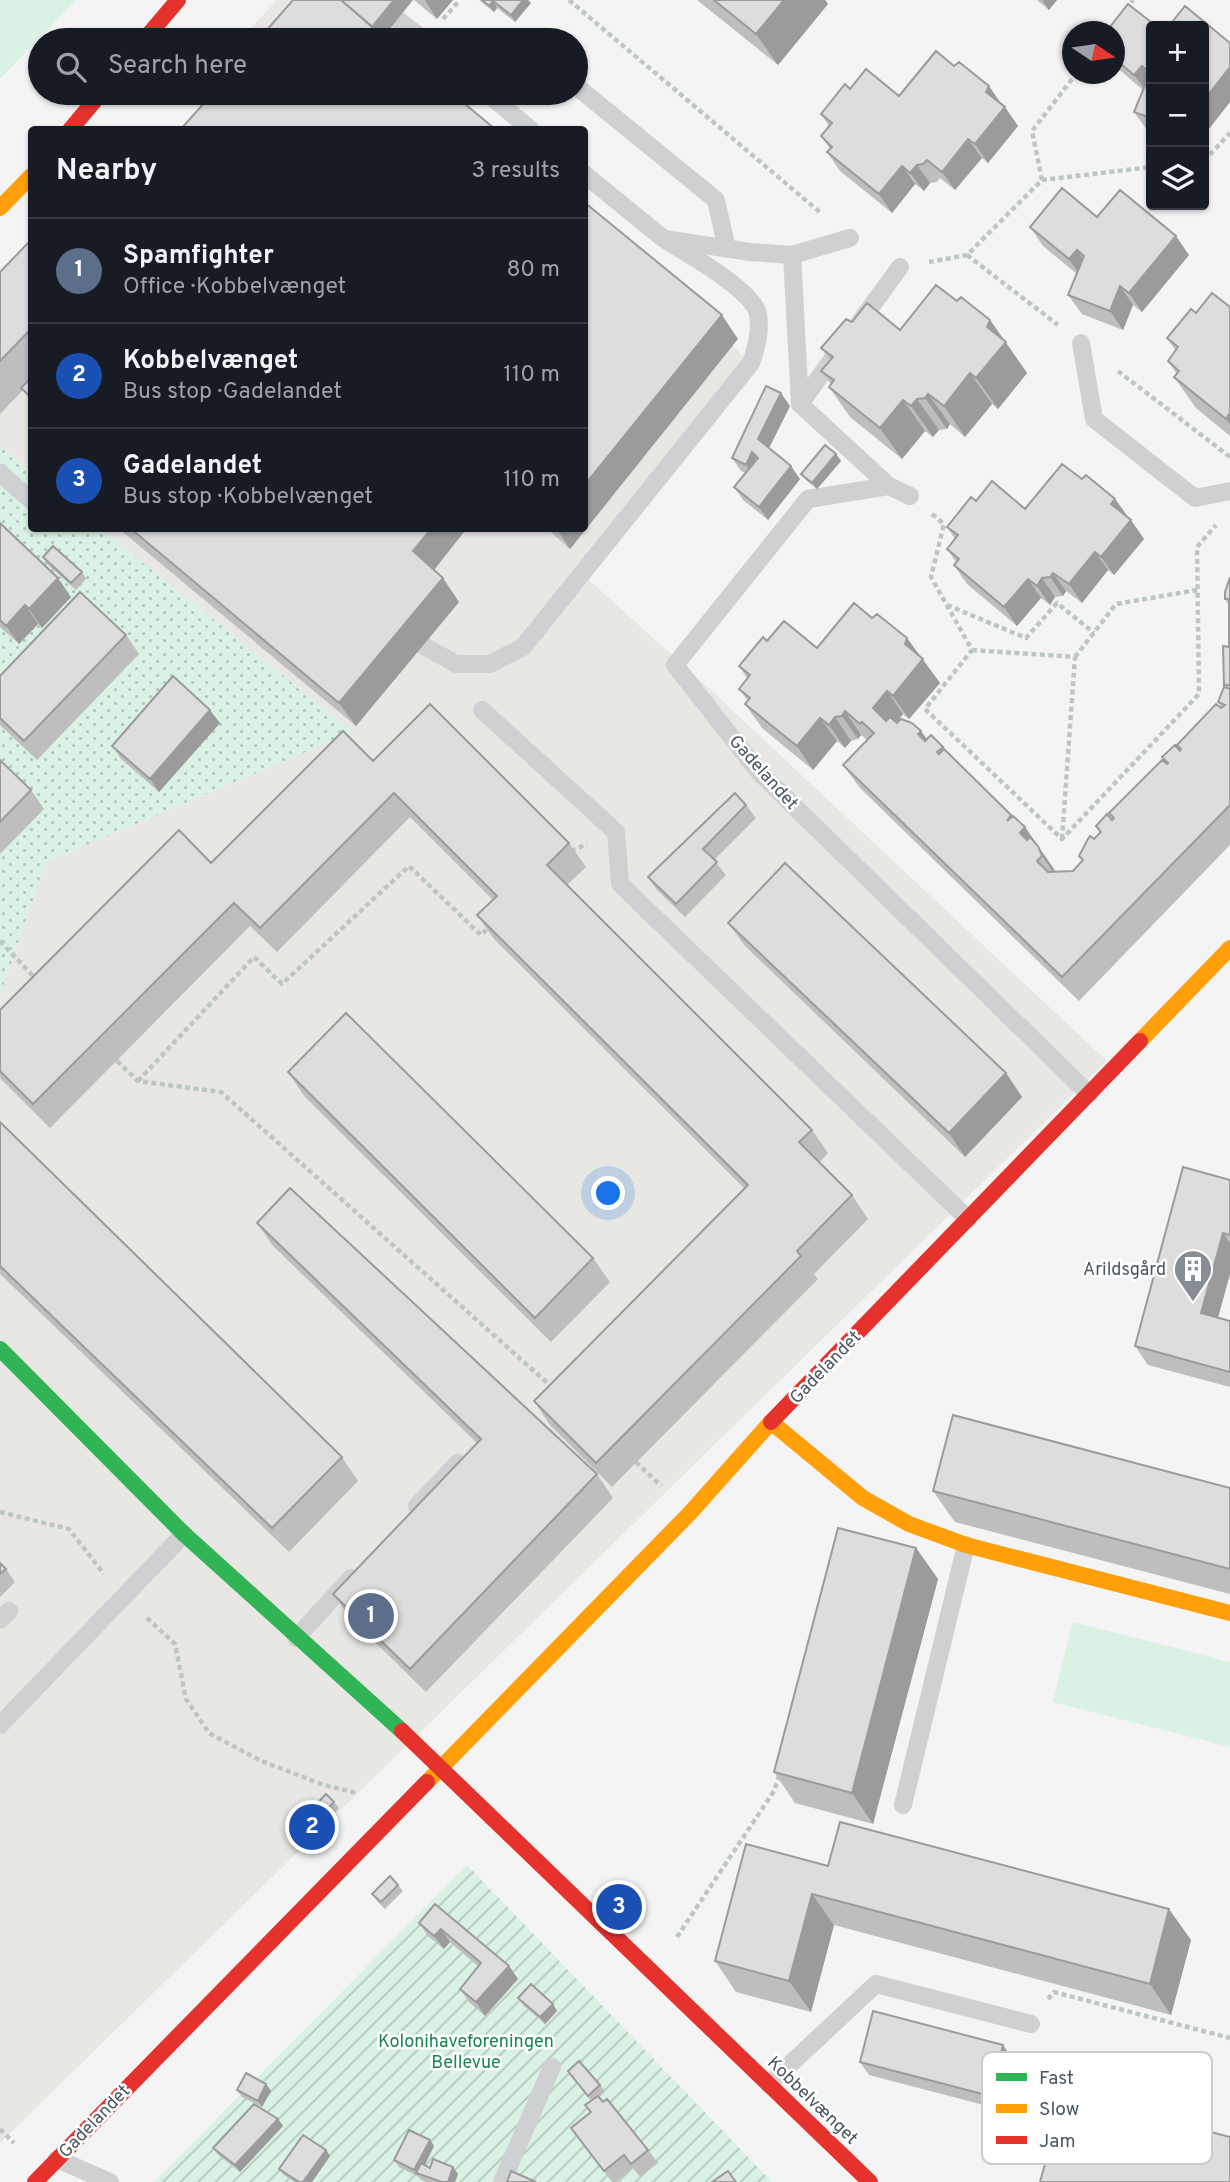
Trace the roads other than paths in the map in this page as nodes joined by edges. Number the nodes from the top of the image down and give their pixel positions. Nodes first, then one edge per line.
1 (178, 0) edge
2 (372, 0) edge
3 (154, 28) edge
4 (408, 28) edge
5 (588, 96) edge
6 (91, 105) edge
7 (501, 105) edge
8 (73, 126) edge
9 (526, 126) edge
10 (588, 177) edge
11 (28, 179) edge
12 (0, 208) edge
13 (850, 238) road end
14 (664, 239) junction
15 (727, 248) junction
16 (792, 255) junction
17 (900, 267) road end
18 (1081, 343) dead end
19 (800, 404) junction
20 (0, 473) edge
21 (889, 486) junction
22 (1230, 491) edge
23 (910, 496) road end
24 (28, 498) edge
25 (388, 621) edge
26 (482, 710) dead end
27 (1230, 948) edge
28 (1089, 1094) junction
29 (968, 1219) junction
30 (0, 1349) edge
31 (771, 1422) junction
32 (458, 1462) edge
33 (404, 1521) edge
34 (184, 1534) junction
35 (966, 1545) junction
36 (359, 1570) edge
37 (1230, 1613) edge
38 (296, 1638) junction
39 (0, 1725) edge
40 (441, 1767) junction
41 (903, 1805) dead end
42 (1031, 2024) road end
43 (552, 2067) dead end
44 (769, 2084) junction
45 (57, 2159) junction
46 (35, 2182) edge
47 (110, 2182) edge
48 (502, 2182) edge
49 (870, 2182) edge

1 - 3 street
2 - 4 lane
5 - 15 lane
6 - 8 street
7 - 9 lane
10 - 14 lane
11 - 12 street
13 - 16 lane
14 - 15 lane
14 - 25 lane
15 - 16 lane
16 - 19 lane
17 - 19 lane
18 - 22 lane
19 - 21 lane
20 - 24 lane
21 - 23 lane
21 - 28 lane, Gadelandet
26 - 29 lane
27 - 28 street, Gadelandet
28 - 29 street, Gadelandet
29 - 31 street, Gadelandet
30 - 34 street, Kobbelvænget
31 - 35 street
31 - 40 street, Gadelandet
32 - 33 lane
34 - 38 street, Kobbelvænget
34 - 39 lane
35 - 37 street
35 - 41 lane
36 - 38 lane
38 - 40 street, Kobbelvænget
40 - 44 street, Kobbelvænget
40 - 45 street, Gadelandet
42 - 44 lane
43 - 48 lane
44 - 49 street, Kobbelvænget
45 - 46 street, Gadelandet
45 - 47 lane

